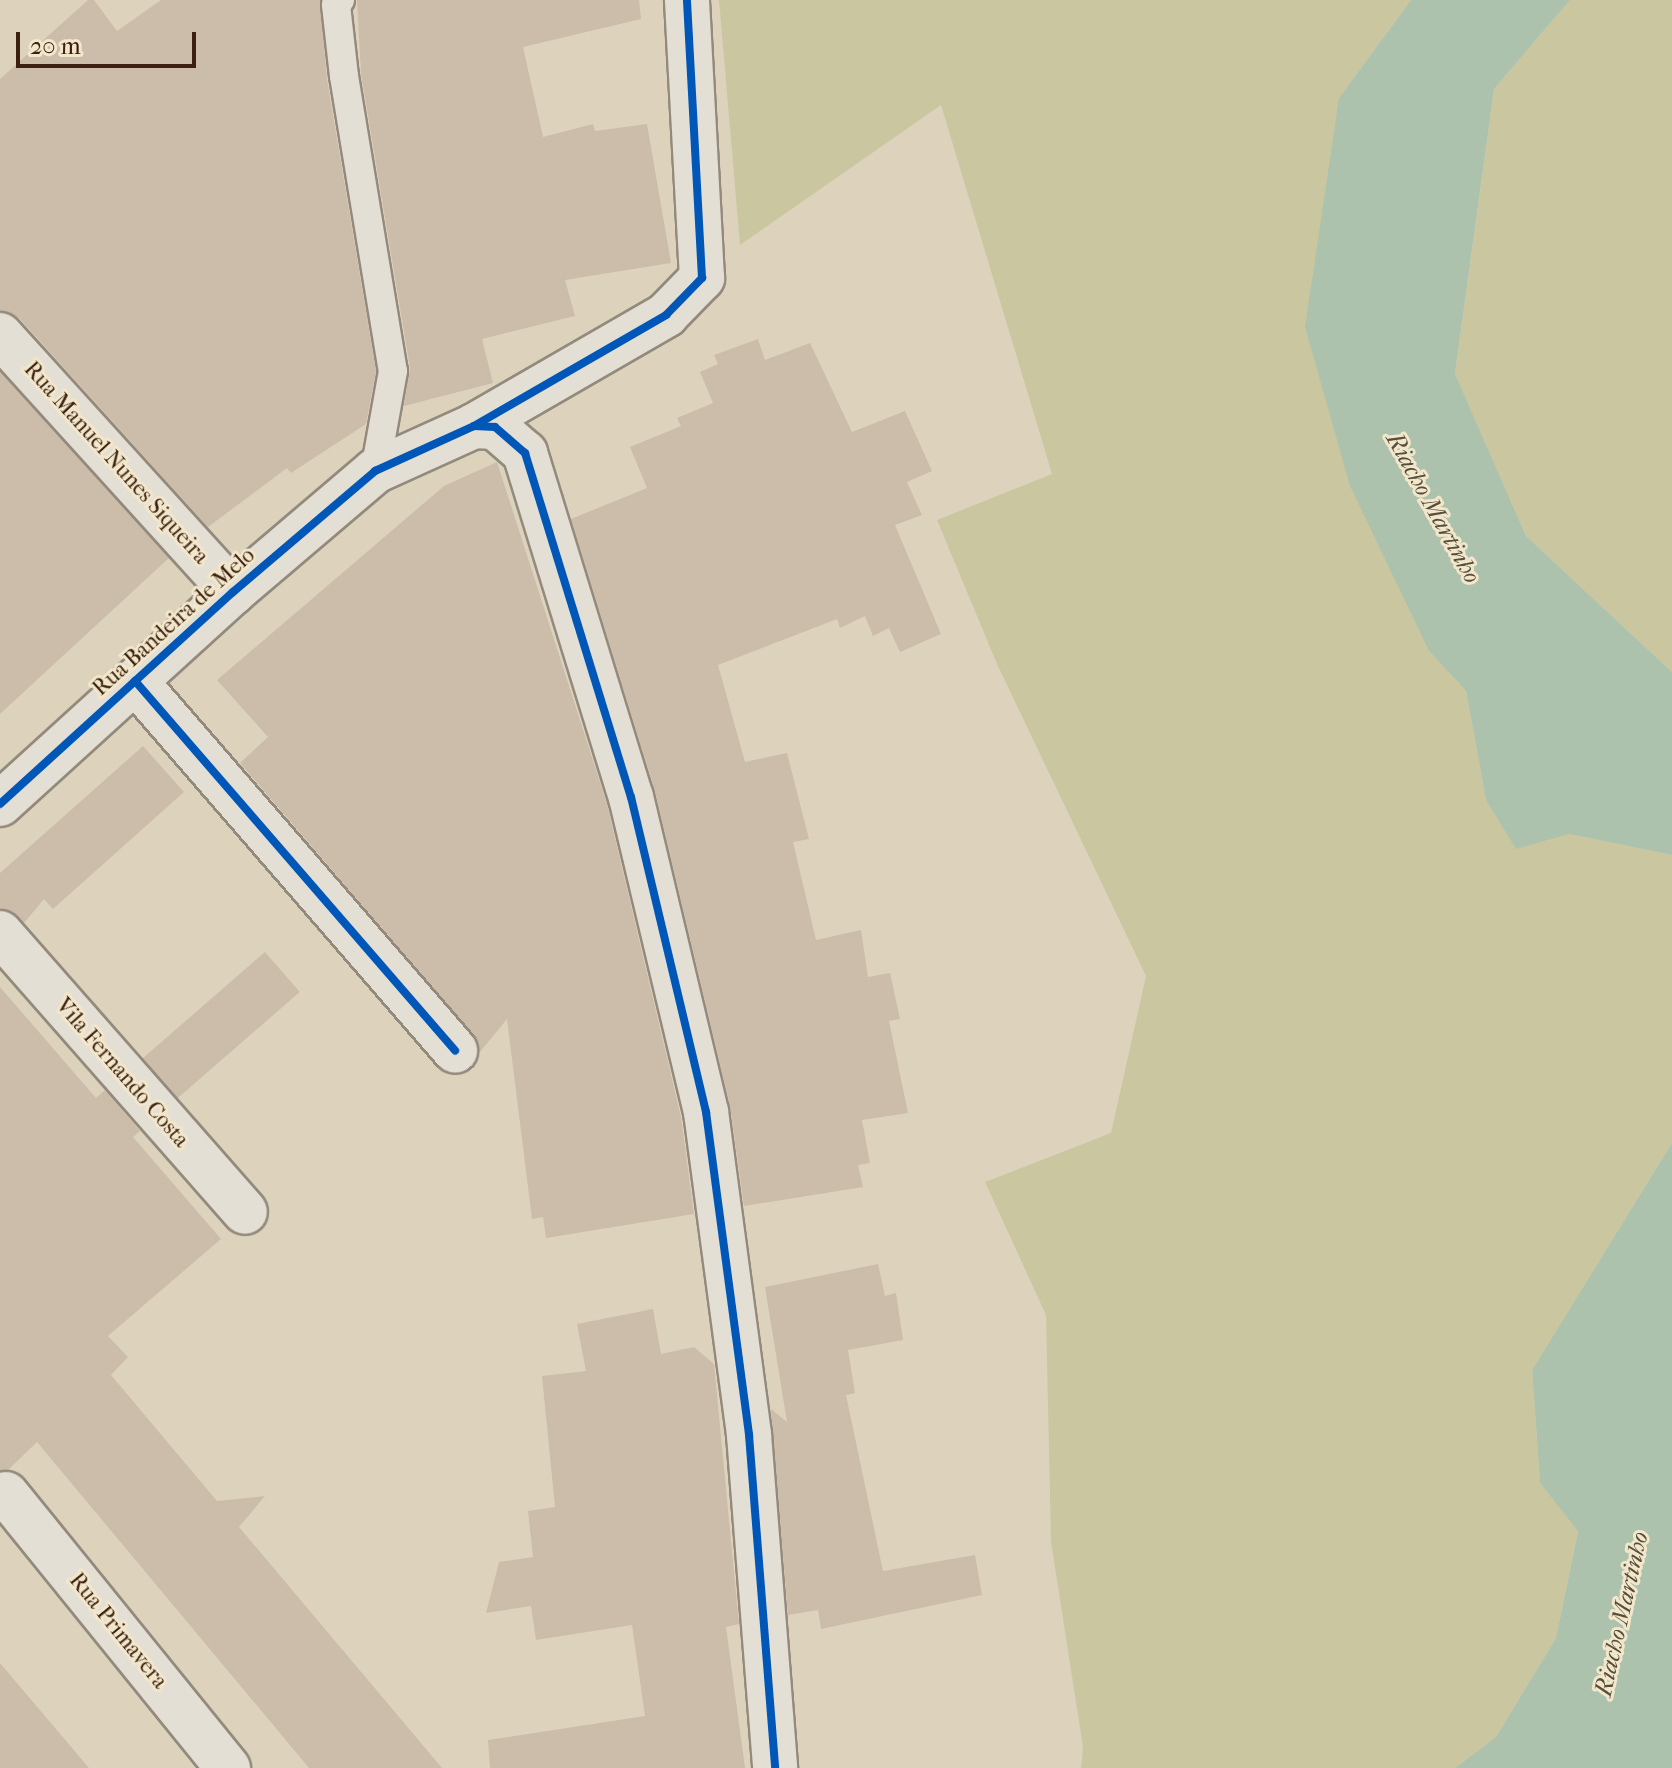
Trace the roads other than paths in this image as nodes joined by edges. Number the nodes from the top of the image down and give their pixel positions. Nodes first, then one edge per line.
1 (340, 0) edge
2 (687, 0) edge
3 (0, 335) edge
4 (474, 426) junction
5 (375, 471) junction
6 (233, 592) junction
7 (135, 681) junction
8 (0, 804) edge
9 (0, 933) edge
10 (455, 1051) dead end
11 (245, 1212) dead end
12 (6, 1494) dead end
13 (228, 1768) edge
14 (775, 1768) edge

1 - 5 lane
2 - 4 street, Rua Bandeira de Melo
3 - 6 street, Rua Manuel Nunes Siqueira
4 - 5 street, Rua Bandeira de Melo
4 - 14 street
5 - 6 street, Rua Bandeira de Melo
6 - 7 street, Rua Bandeira de Melo
7 - 8 street, Rua Bandeira de Melo
7 - 10 street
9 - 11 street, Vila Fernando Costa
12 - 13 street, Rua Primavera

